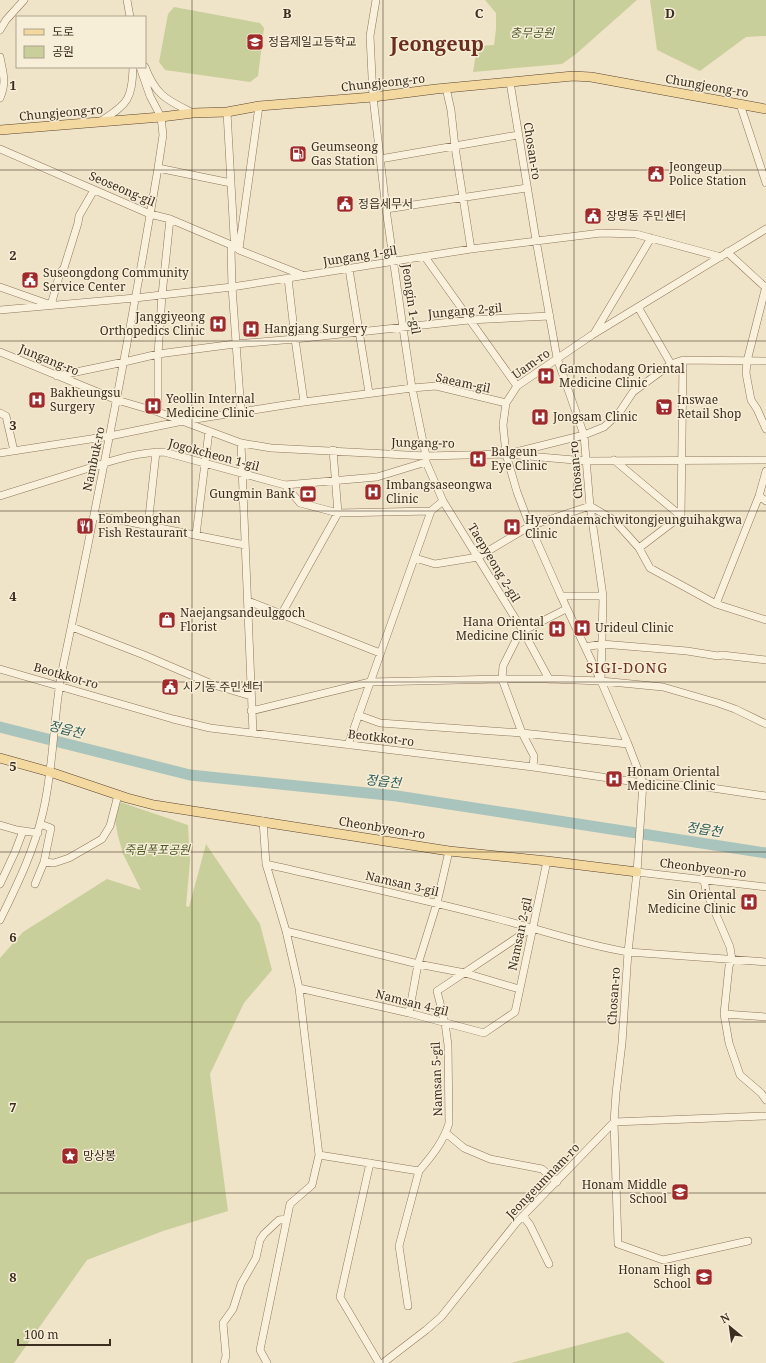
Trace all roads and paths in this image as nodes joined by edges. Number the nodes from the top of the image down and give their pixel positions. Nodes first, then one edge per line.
1 (24, 0) edge
2 (126, 0) edge
3 (376, 0) edge
4 (130, 16) edge
5 (0, 30) edge
6 (0, 57) edge
7 (133, 68) edge
8 (140, 68) edge
9 (145, 68) edge
10 (510, 82) junction
11 (446, 88) junction
12 (373, 97) junction
13 (0, 98) edge
14 (740, 104) junction
15 (259, 106) junction
16 (766, 109) edge
17 (227, 112) junction
18 (193, 113) junction
19 (161, 117) junction
20 (100, 122) junction
21 (0, 130) edge
22 (518, 135) junction
23 (455, 147) junction
24 (0, 149) edge
25 (380, 160) junction
26 (158, 168) junction
27 (231, 183) junction
28 (766, 183) edge
29 (527, 188) junction
30 (94, 190) junction
31 (463, 198) junction
32 (386, 209) junction
33 (150, 214) junction
34 (170, 219) junction
35 (766, 229) edge
36 (651, 238) junction
37 (536, 240) junction
38 (238, 248) junction
39 (472, 249) junction
40 (727, 252) junction
41 (721, 256) junction
42 (425, 257) junction
43 (395, 262) junction
44 (349, 269) junction
45 (303, 276) junction
46 (288, 278) junction
47 (766, 286) edge
48 (0, 287) edge
49 (232, 287) junction
50 (162, 295) junction
51 (135, 298) junction
52 (51, 305) junction
53 (638, 307) junction
54 (0, 310) edge
55 (550, 316) junction
56 (469, 320) junction
57 (403, 328) junction
58 (358, 333) junction
59 (594, 333) junction
60 (295, 339) junction
61 (235, 344) junction
62 (0, 352) edge
63 (158, 354) junction
64 (557, 358) junction
65 (683, 360) junction
66 (747, 361) junction
67 (766, 361) edge
68 (124, 362) junction
69 (671, 364) junction
70 (57, 376) junction
71 (517, 386) junction
72 (412, 388) junction
73 (369, 393) junction
74 (117, 400) junction
75 (304, 402) junction
76 (506, 403) junction
77 (158, 412) junction
78 (241, 412) junction
79 (0, 413) edge
80 (184, 421) junction
81 (766, 429) edge
82 (208, 431) junction
83 (584, 435) junction
84 (110, 436) junction
85 (241, 443) junction
86 (333, 450) junction
87 (14, 451) junction
88 (156, 452) junction
89 (0, 453) edge
90 (506, 454) junction
91 (426, 459) junction
92 (614, 460) junction
93 (682, 460) junction
94 (766, 460) edge
95 (586, 461) junction
96 (204, 462) junction
97 (104, 463) junction
98 (242, 474) junction
99 (766, 474) edge
100 (336, 480) junction
101 (285, 485) junction
102 (0, 496) edge
103 (759, 496) junction
104 (443, 501) junction
105 (766, 501) edge
106 (590, 506) junction
107 (431, 511) junction
108 (338, 513) junction
109 (94, 515) junction
110 (681, 516) junction
111 (148, 526) junction
112 (530, 526) junction
113 (196, 535) junction
114 (245, 545) junction
115 (639, 548) junction
116 (478, 557) junction
117 (415, 558) junction
118 (561, 596) junction
119 (603, 596) junction
120 (248, 601) junction
121 (716, 604) junction
122 (566, 609) junction
123 (281, 615) junction
124 (766, 620) edge
125 (72, 627) junction
126 (523, 632) junction
127 (602, 644) junction
128 (585, 647) junction
129 (380, 653) junction
130 (766, 660) edge
131 (0, 669) edge
132 (502, 678) junction
133 (549, 679) junction
134 (601, 681) junction
135 (370, 682) junction
136 (59, 685) junction
137 (251, 696) junction
138 (251, 711) junction
139 (358, 715) junction
140 (766, 724) edge
141 (253, 733) junction
142 (522, 733) junction
143 (628, 744) junction
144 (348, 745) junction
145 (0, 758) edge
146 (533, 767) junction
147 (50, 772) junction
148 (643, 783) junction
149 (118, 795) junction
150 (766, 796) edge
151 (263, 821) junction
152 (40, 824) junction
153 (0, 825) edge
154 (23, 831) junction
155 (37, 835) junction
156 (48, 841) junction
157 (449, 852) junction
158 (547, 861) junction
159 (44, 862) junction
160 (266, 864) junction
161 (637, 872) junction
162 (704, 880) junction
163 (0, 884) edge
164 (35, 884) dead end
165 (766, 887) edge
166 (437, 903) junction
167 (0, 920) edge
168 (533, 927) junction
169 (286, 931) junction
170 (628, 952) junction
171 (732, 960) junction
172 (766, 962) edge
173 (418, 964) junction
174 (465, 973) junction
175 (300, 988) junction
176 (519, 989) junction
177 (514, 1012) joint
178 (409, 1013) junction
179 (724, 1014) junction
180 (766, 1017) edge
181 (444, 1023) junction
182 (766, 1100) edge
183 (766, 1116) edge
184 (614, 1122) junction
185 (446, 1134) junction
186 (319, 1155) junction
187 (370, 1163) junction
188 (419, 1171) junction
189 (557, 1182) junction
190 (523, 1216) junction
191 (286, 1219) junction
192 (748, 1241) dead end
193 (549, 1264) dead end
194 (408, 1306) dead end
195 (224, 1363) edge
196 (267, 1363) edge
197 (379, 1363) edge
198 (383, 1363) edge

1 - 5 street
2 - 4 street
3 - 12 street, Jeongin 1-gil
6 - 13 street
7 - 20 street
8 - 19 street
9 - 18 street
10 - 11 main road, Chungjeong-ro
10 - 14 main road, Chungjeong-ro
10 - 22 street, Chosan-ro
11 - 12 main road, Chungjeong-ro
11 - 23 street
12 - 15 main road, Chungjeong-ro
12 - 25 street, Jeongin 1-gil
14 - 16 main road, Chungjeong-ro
14 - 28 street
15 - 17 main road, Chungjeong-ro
15 - 38 street
17 - 18 main road, Chungjeong-ro
17 - 27 street
18 - 19 main road, Chungjeong-ro
19 - 20 main road, Chungjeong-ro
19 - 26 street, Nambuk-ro
20 - 21 main road, Chungjeong-ro
22 - 23 street
22 - 29 street, Chosan-ro
23 - 25 street
23 - 31 street
24 - 30 street, Seoseong-gil
25 - 32 street, Jeongin 1-gil
26 - 27 street
26 - 33 street, Nambuk-ro
27 - 38 street
29 - 31 street
29 - 37 street, Chosan-ro
30 - 33 street, Seoseong-gil
30 - 52 street
31 - 32 street
31 - 39 street
32 - 43 street, Jeongin 1-gil
33 - 34 street, Seoseong-gil
33 - 51 street, Nambuk-ro
34 - 38 street, Seoseong-gil
34 - 50 street
35 - 40 street, Uam-ro
36 - 37 street, Jungang 1-gil
36 - 41 street, Jungang 1-gil
36 - 59 street
37 - 39 street, Jungang 1-gil
37 - 55 street, Chosan-ro
38 - 45 street, Seoseong-gil
38 - 49 street
39 - 42 street, Jungang 1-gil
40 - 41 street, Uam-ro
40 - 47 street
41 - 53 street, Uam-ro
42 - 43 street, Jungang 1-gil
42 - 56 street
43 - 44 street, Jungang 1-gil
43 - 57 street, Jeongin 1-gil
44 - 45 street, Jungang 1-gil
44 - 58 street
45 - 46 street, Jungang 1-gil
46 - 49 street, Jungang 1-gil
46 - 60 street
47 - 66 street
48 - 52 street
49 - 50 street, Jungang 1-gil
49 - 61 street
50 - 51 street, Jungang 1-gil
50 - 63 street
51 - 52 street, Jungang 1-gil
51 - 68 street, Nambuk-ro
52 - 54 street, Jungang 1-gil
53 - 59 street, Uam-ro
53 - 69 street
55 - 56 street, Jungang 2-gil
55 - 64 street, Chosan-ro
56 - 57 street, Jungang 2-gil
56 - 71 street
57 - 58 street, Jungang 2-gil
57 - 72 street, Jeongin 1-gil
58 - 60 street, Jungang 2-gil
58 - 73 street
59 - 64 street, Uam-ro
60 - 61 street, Jungang 2-gil
60 - 75 street
61 - 63 street, Jungang 2-gil
61 - 78 street
62 - 70 street, Jungang-ro
63 - 68 street, Jungang 2-gil
63 - 77 street
64 - 71 street, Uam-ro
64 - 83 street, Chosan-ro
65 - 66 street
65 - 69 street
65 - 93 street
66 - 67 street
66 - 81 street
68 - 70 street, Jungang 2-gil
68 - 74 street, Nambuk-ro
69 - 83 street
70 - 74 street, Jungang-ro
71 - 76 street, Uam-ro
72 - 73 street, Saeam-gil
72 - 76 street, Saeam-gil
72 - 91 street, Jeongin 1-gil
73 - 75 street, Saeam-gil
74 - 77 street, Jungang-ro
74 - 84 street, Nambuk-ro
75 - 78 street, Saeam-gil
76 - 90 street, Uam-ro
77 - 80 street, Jungang-ro
78 - 80 street, Saeam-gil
79 - 87 street
80 - 82 street, Jungang-ro
80 - 84 street, Saeam-gil
82 - 85 street, Jungang-ro
82 - 96 street
83 - 90 street
83 - 95 street, Chosan-ro
84 - 87 street, Saeam-gil
84 - 97 street, Nambuk-ro
85 - 86 street, Jungang-ro
85 - 98 street
86 - 91 street, Jungang-ro
86 - 100 street
87 - 89 street, Saeam-gil
88 - 96 street, Jogokcheon 1-gil
88 - 97 street, Jogokcheon 1-gil
88 - 111 street
90 - 91 street, Jungang-ro
90 - 95 street, Jungang-ro
90 - 112 street, Uam-ro
91 - 100 street, Jogokcheon 1-gil
91 - 104 street, Taepyeong 2-gil
92 - 93 street, Jungang-ro
92 - 95 street, Jungang-ro
92 - 110 street
93 - 94 street, Jungang-ro
93 - 110 street
95 - 106 street, Chosan-ro
96 - 98 street, Jogokcheon 1-gil
96 - 113 street
97 - 102 street, Jogokcheon 1-gil
97 - 109 street, Nambuk-ro
98 - 101 street, Jogokcheon 1-gil
98 - 114 street
99 - 103 street
100 - 101 street, Jogokcheon 1-gil
100 - 108 street
101 - 108 street
103 - 105 street
103 - 121 street
104 - 107 street
104 - 116 street, Taepyeong 2-gil
106 - 112 street
106 - 115 street
106 - 119 street, Chosan-ro
107 - 108 street
107 - 117 street
108 - 123 street
109 - 111 street
109 - 125 street, Nambuk-ro
110 - 115 street
111 - 113 street
112 - 116 street
112 - 118 street, Uam-ro
113 - 114 street
114 - 120 street
115 - 121 street
116 - 117 street
116 - 126 street, Taepyeong 2-gil
117 - 129 street
118 - 119 street
118 - 122 street, Uam-ro
119 - 127 street, Chosan-ro
120 - 123 street
120 - 137 street
121 - 124 street
122 - 126 street
122 - 128 street, Uam-ro
123 - 129 street
125 - 136 street, Nambuk-ro
125 - 137 street
126 - 132 street
126 - 133 street, Taepyeong 2-gil
127 - 128 street
127 - 130 street
127 - 134 street, Chosan-ro
128 - 134 street, Uam-ro
129 - 135 street
131 - 136 street, Beotkkot-ro
132 - 133 street
132 - 135 street
132 - 142 street
133 - 134 street
134 - 140 street
134 - 143 street, Chosan-ro
135 - 138 street
135 - 139 street
136 - 141 street, Beotkkot-ro
136 - 147 street, Nambuk-ro
137 - 138 street
138 - 141 street
139 - 142 street
139 - 144 street
141 - 144 street, Beotkkot-ro
142 - 143 street
142 - 146 street
143 - 148 street, Chosan-ro
144 - 146 street, Beotkkot-ro
145 - 147 main road, Cheonbyeon-ro
146 - 148 street, Beotkkot-ro
147 - 149 main road, Cheonbyeon-ro
147 - 152 street, Nambuk-ro
148 - 150 street, Beotkkot-ro
148 - 161 street, Chosan-ro
149 - 151 main road, Cheonbyeon-ro
149 - 159 street
151 - 157 main road, Cheonbyeon-ro
151 - 160 street
152 - 155 street, Nambuk-ro
152 - 156 street
153 - 154 street
154 - 155 street
154 - 163 street
155 - 156 street
155 - 167 street, Nambuk-ro
156 - 159 street
157 - 158 main road, Cheonbyeon-ro
157 - 166 street
158 - 161 main road, Cheonbyeon-ro
158 - 168 street, Namsan 2-gil
159 - 164 street
160 - 166 street, Namsan 3-gil
160 - 169 street
161 - 162 street, Cheonbyeon-ro
161 - 170 street, Chosan-ro
162 - 165 street, Cheonbyeon-ro
162 - 171 street
166 - 168 street, Namsan 3-gil
166 - 173 street
168 - 170 street, Namsan 3-gil
168 - 174 street, Namsan 5-gil
168 - 176 street, Namsan 2-gil
169 - 173 street
169 - 175 street
170 - 171 street, Namsan 3-gil
170 - 184 street, Chosan-ro
171 - 172 street, Namsan 3-gil
171 - 179 street
173 - 174 street
173 - 178 street
174 - 176 street
174 - 181 street, Namsan 5-gil
175 - 178 street, Namsan 4-gil
175 - 186 street
176 - 177 street, Namsan 2-gil
177 - 181 street, Namsan 4-gil
178 - 181 street, Namsan 4-gil
179 - 180 street
179 - 182 street
181 - 185 street, Namsan 5-gil
183 - 184 street
184 - 189 street, Jeongeumnam-ro
184 - 192 street, Chosan-ro
185 - 188 street, Namsan 5-gil
185 - 189 street
186 - 187 street
186 - 191 street
187 - 188 street
187 - 197 street
188 - 194 street
189 - 190 street, Jeongeumnam-ro
190 - 193 street
190 - 198 street, Jeongeumnam-ro
191 - 195 street
191 - 196 street

